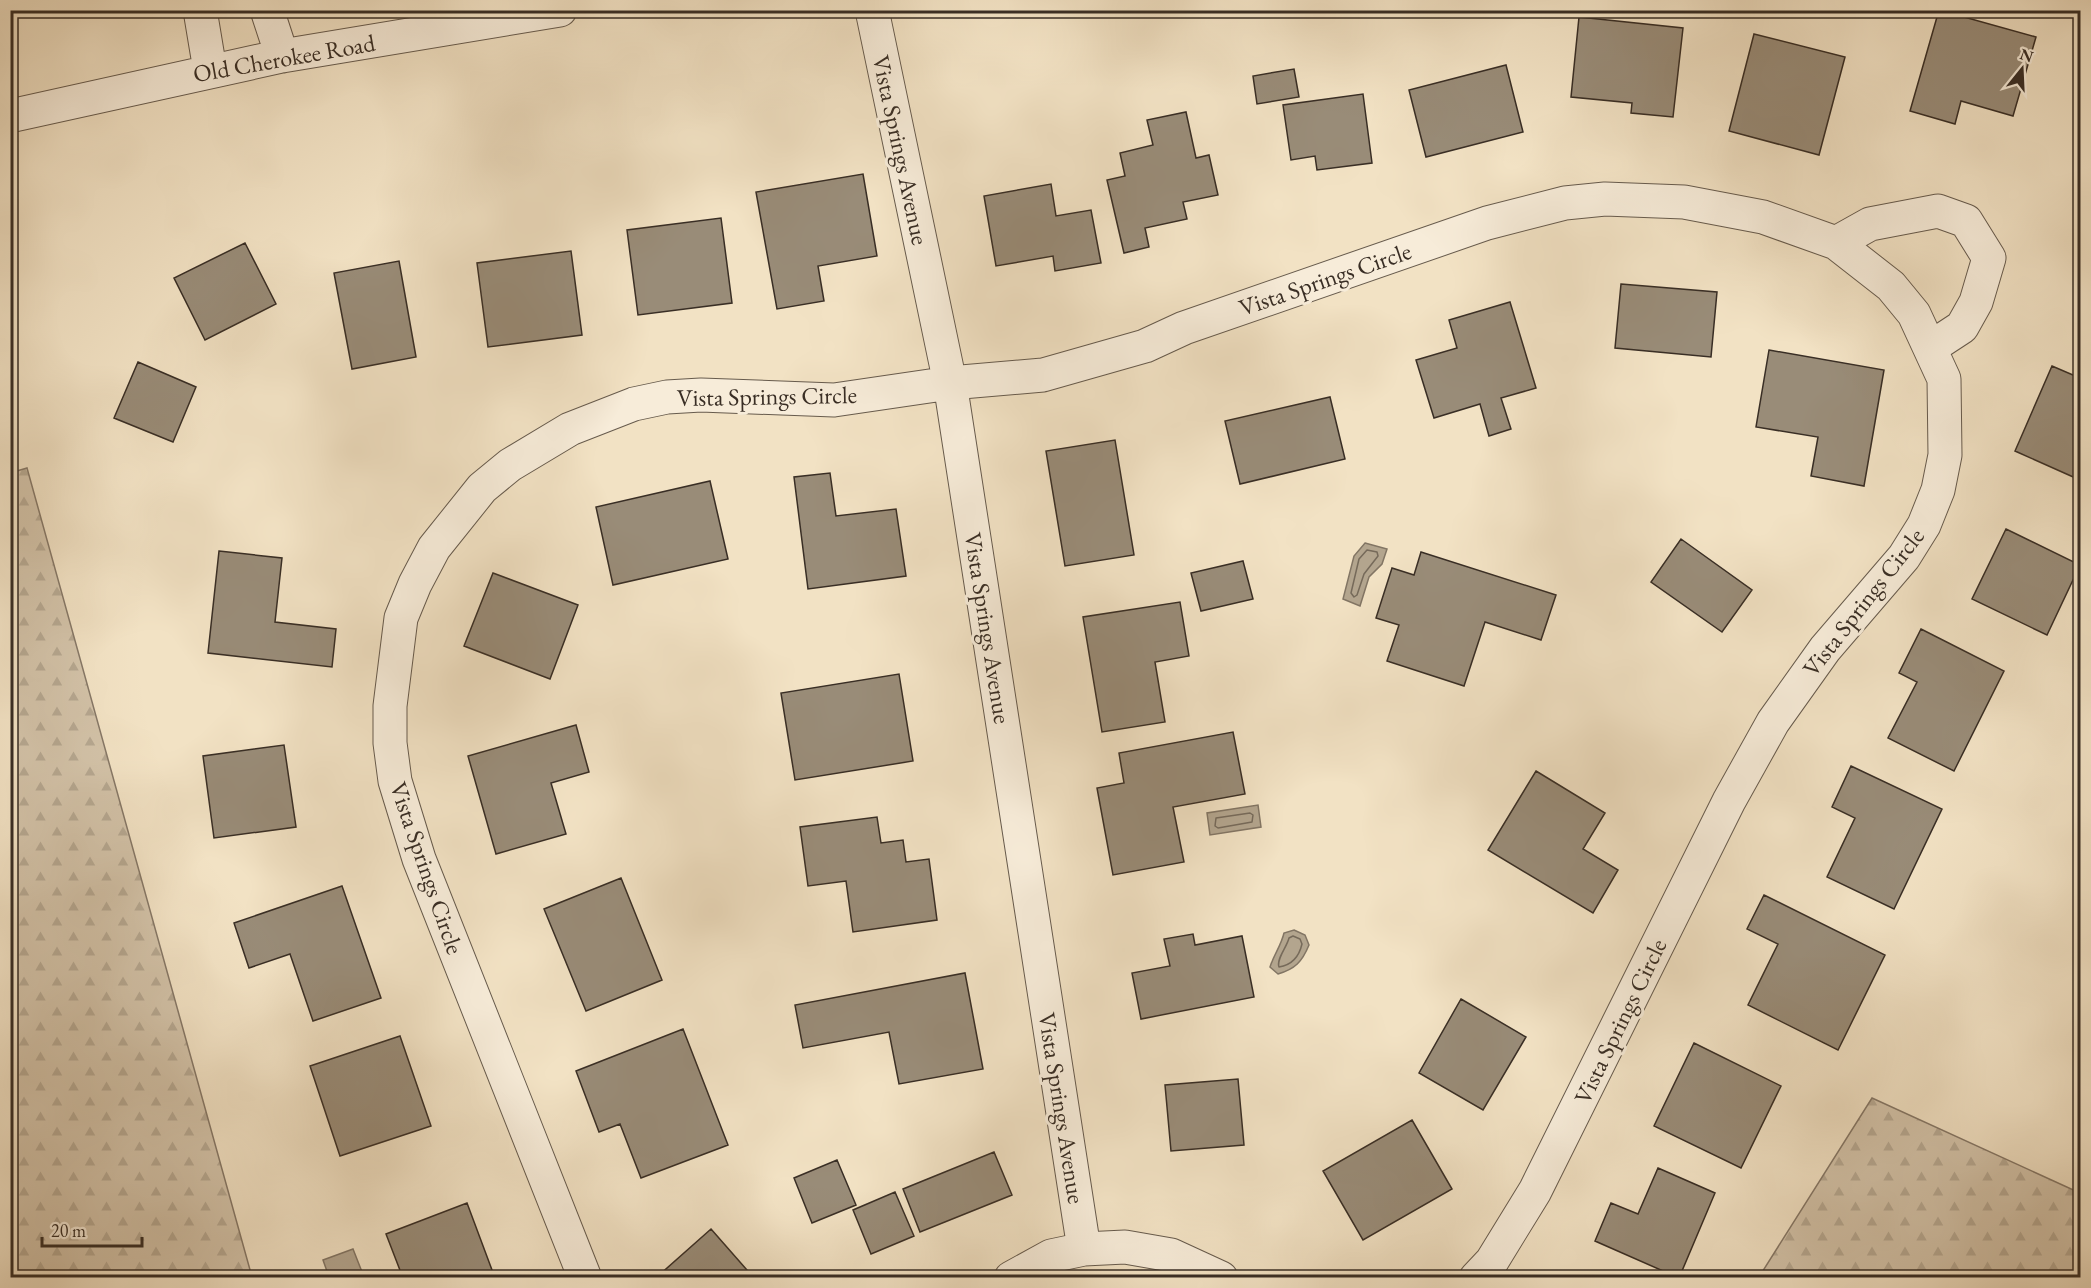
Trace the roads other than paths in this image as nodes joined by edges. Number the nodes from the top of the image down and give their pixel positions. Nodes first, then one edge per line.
1 (200, 10) edge
2 (267, 10) edge
3 (560, 10) edge
4 (873, 10) edge
5 (282, 56) junction
6 (210, 70) junction
7 (10, 116) edge
8 (1836, 243) junction
9 (1930, 348) junction
10 (950, 383) junction
11 (1084, 1249) junction
12 (585, 1278) edge
13 (1011, 1278) edge
14 (1221, 1278) edge
15 (1476, 1278) edge

1 - 6 street
2 - 5 street
3 - 5 street, Old Cherokee Road
4 - 10 street, Vista Springs Avenue
5 - 6 street, Old Cherokee Road
6 - 7 street, Old Cherokee Road
8 - 9 street, Vista Springs Circle
8 - 9 street
8 - 10 street, Vista Springs Circle
9 - 15 street, Vista Springs Circle
10 - 11 street, Vista Springs Avenue
10 - 12 street, Vista Springs Circle
11 - 13 street
11 - 14 street

